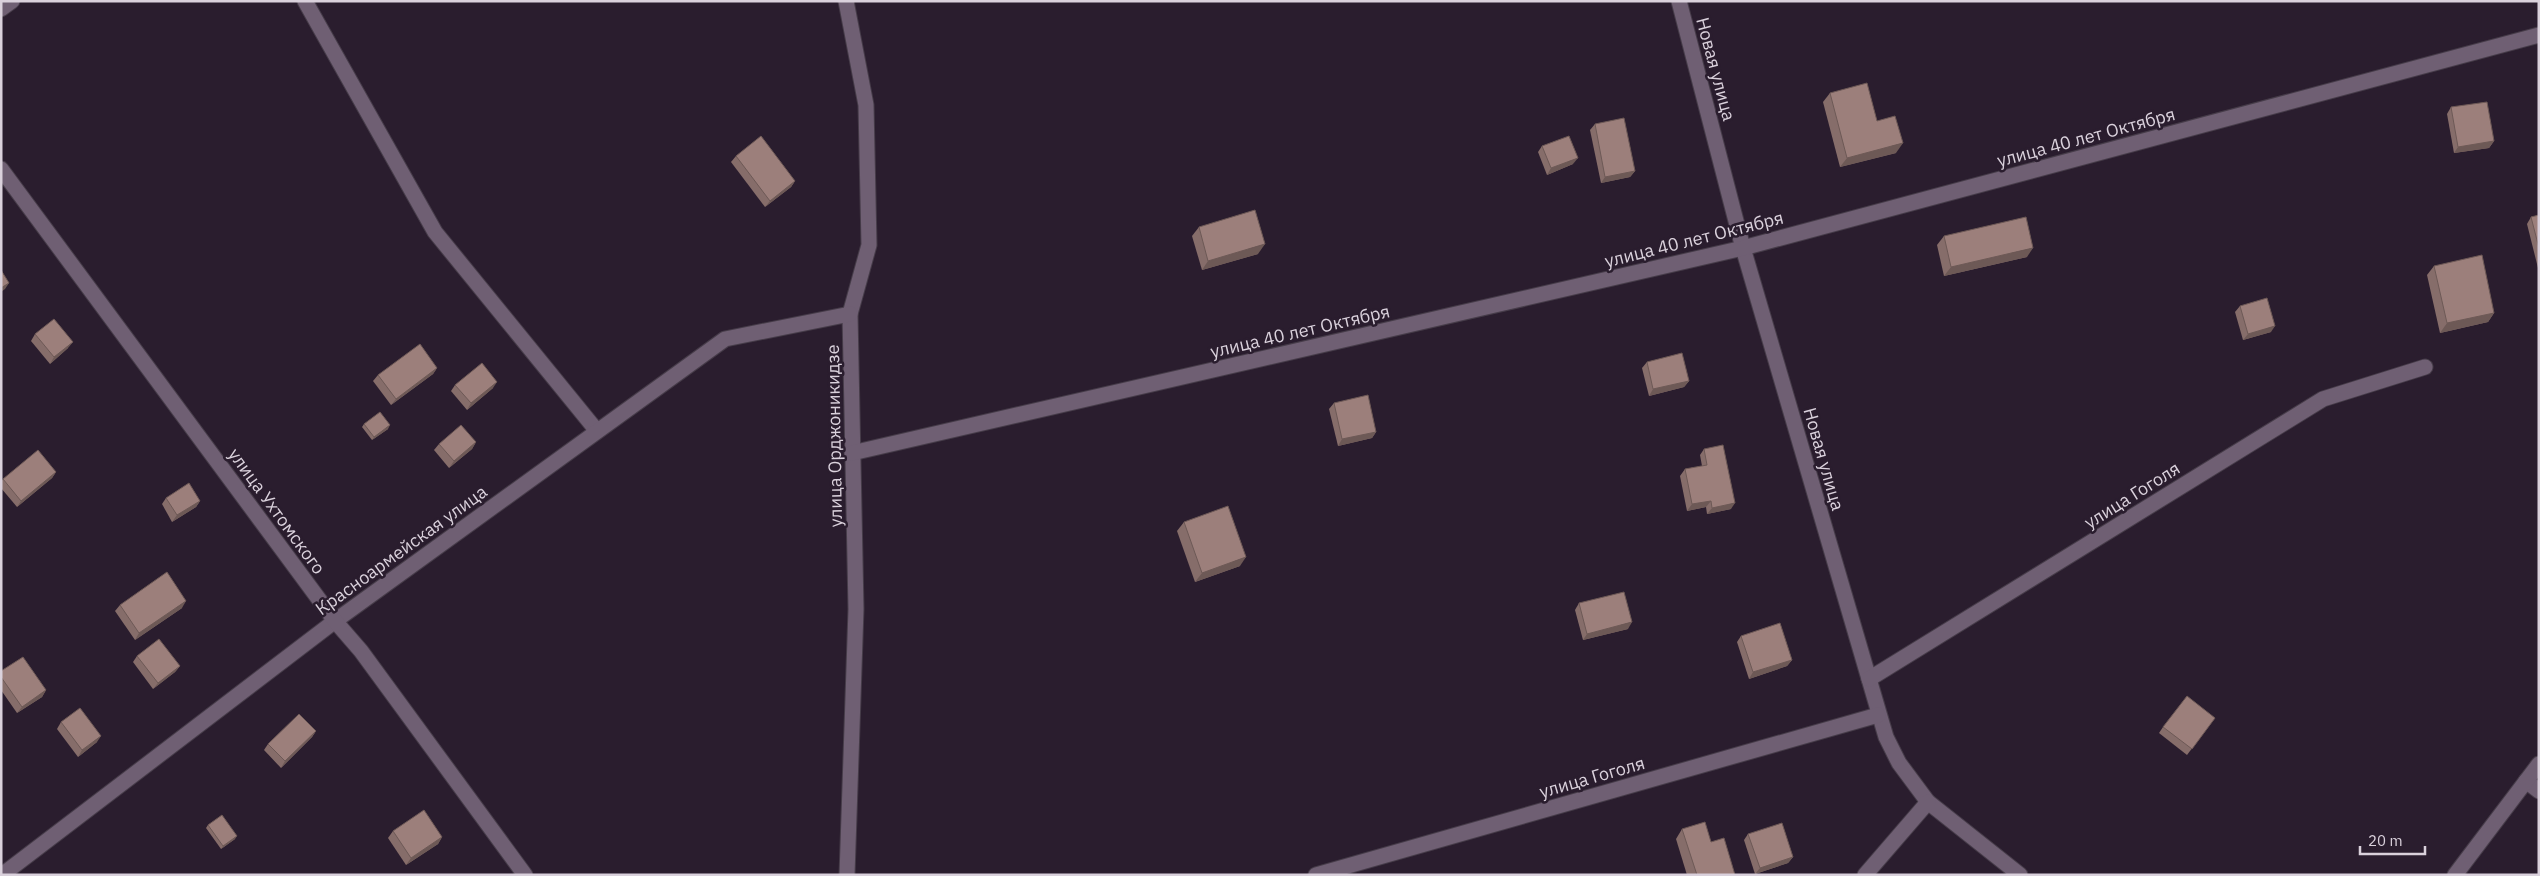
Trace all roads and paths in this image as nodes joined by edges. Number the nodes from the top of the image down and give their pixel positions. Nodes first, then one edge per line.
1 (12, 1) edge
2 (305, 1) edge
3 (846, 1) edge
4 (1679, 1) edge
5 (1, 9) edge
6 (2539, 36) edge
7 (1, 169) edge
8 (1743, 248) junction
9 (850, 314) junction
10 (2425, 367) dead end
11 (596, 431) junction
12 (852, 453) junction
13 (335, 621) junction
14 (1869, 680) junction
15 (1878, 715) junction
16 (2539, 764) edge
17 (2526, 781) junction
18 (2539, 791) edge
19 (1928, 802) junction
20 (2, 875) edge
21 (525, 875) edge
22 (847, 875) edge
23 (1316, 875) edge
24 (1865, 875) edge
25 (2020, 875) edge
26 (2456, 875) edge

1 - 5 street
2 - 11 street
3 - 9 street, улица Орджоникидзе
4 - 8 street, Новая улица
6 - 8 street, улица 40 лет Октября
7 - 13 street, улица Ухтомского
8 - 12 street, улица 40 лет Октября
8 - 14 street, Новая улица
9 - 11 street, Красноармейская улица
9 - 12 street, улица Орджоникидзе
10 - 14 street, улица Гоголя
11 - 13 street, Красноармейская улица
12 - 22 street, улица Орджоникидзе
13 - 20 street, Красноармейская улица
13 - 21 street, улица Ухтомского
14 - 15 street, Новая улица
15 - 19 street, Новая улица
15 - 23 street, улица Гоголя
16 - 17 street
17 - 18 street
17 - 26 street
19 - 24 street
19 - 25 street, Новая улица

